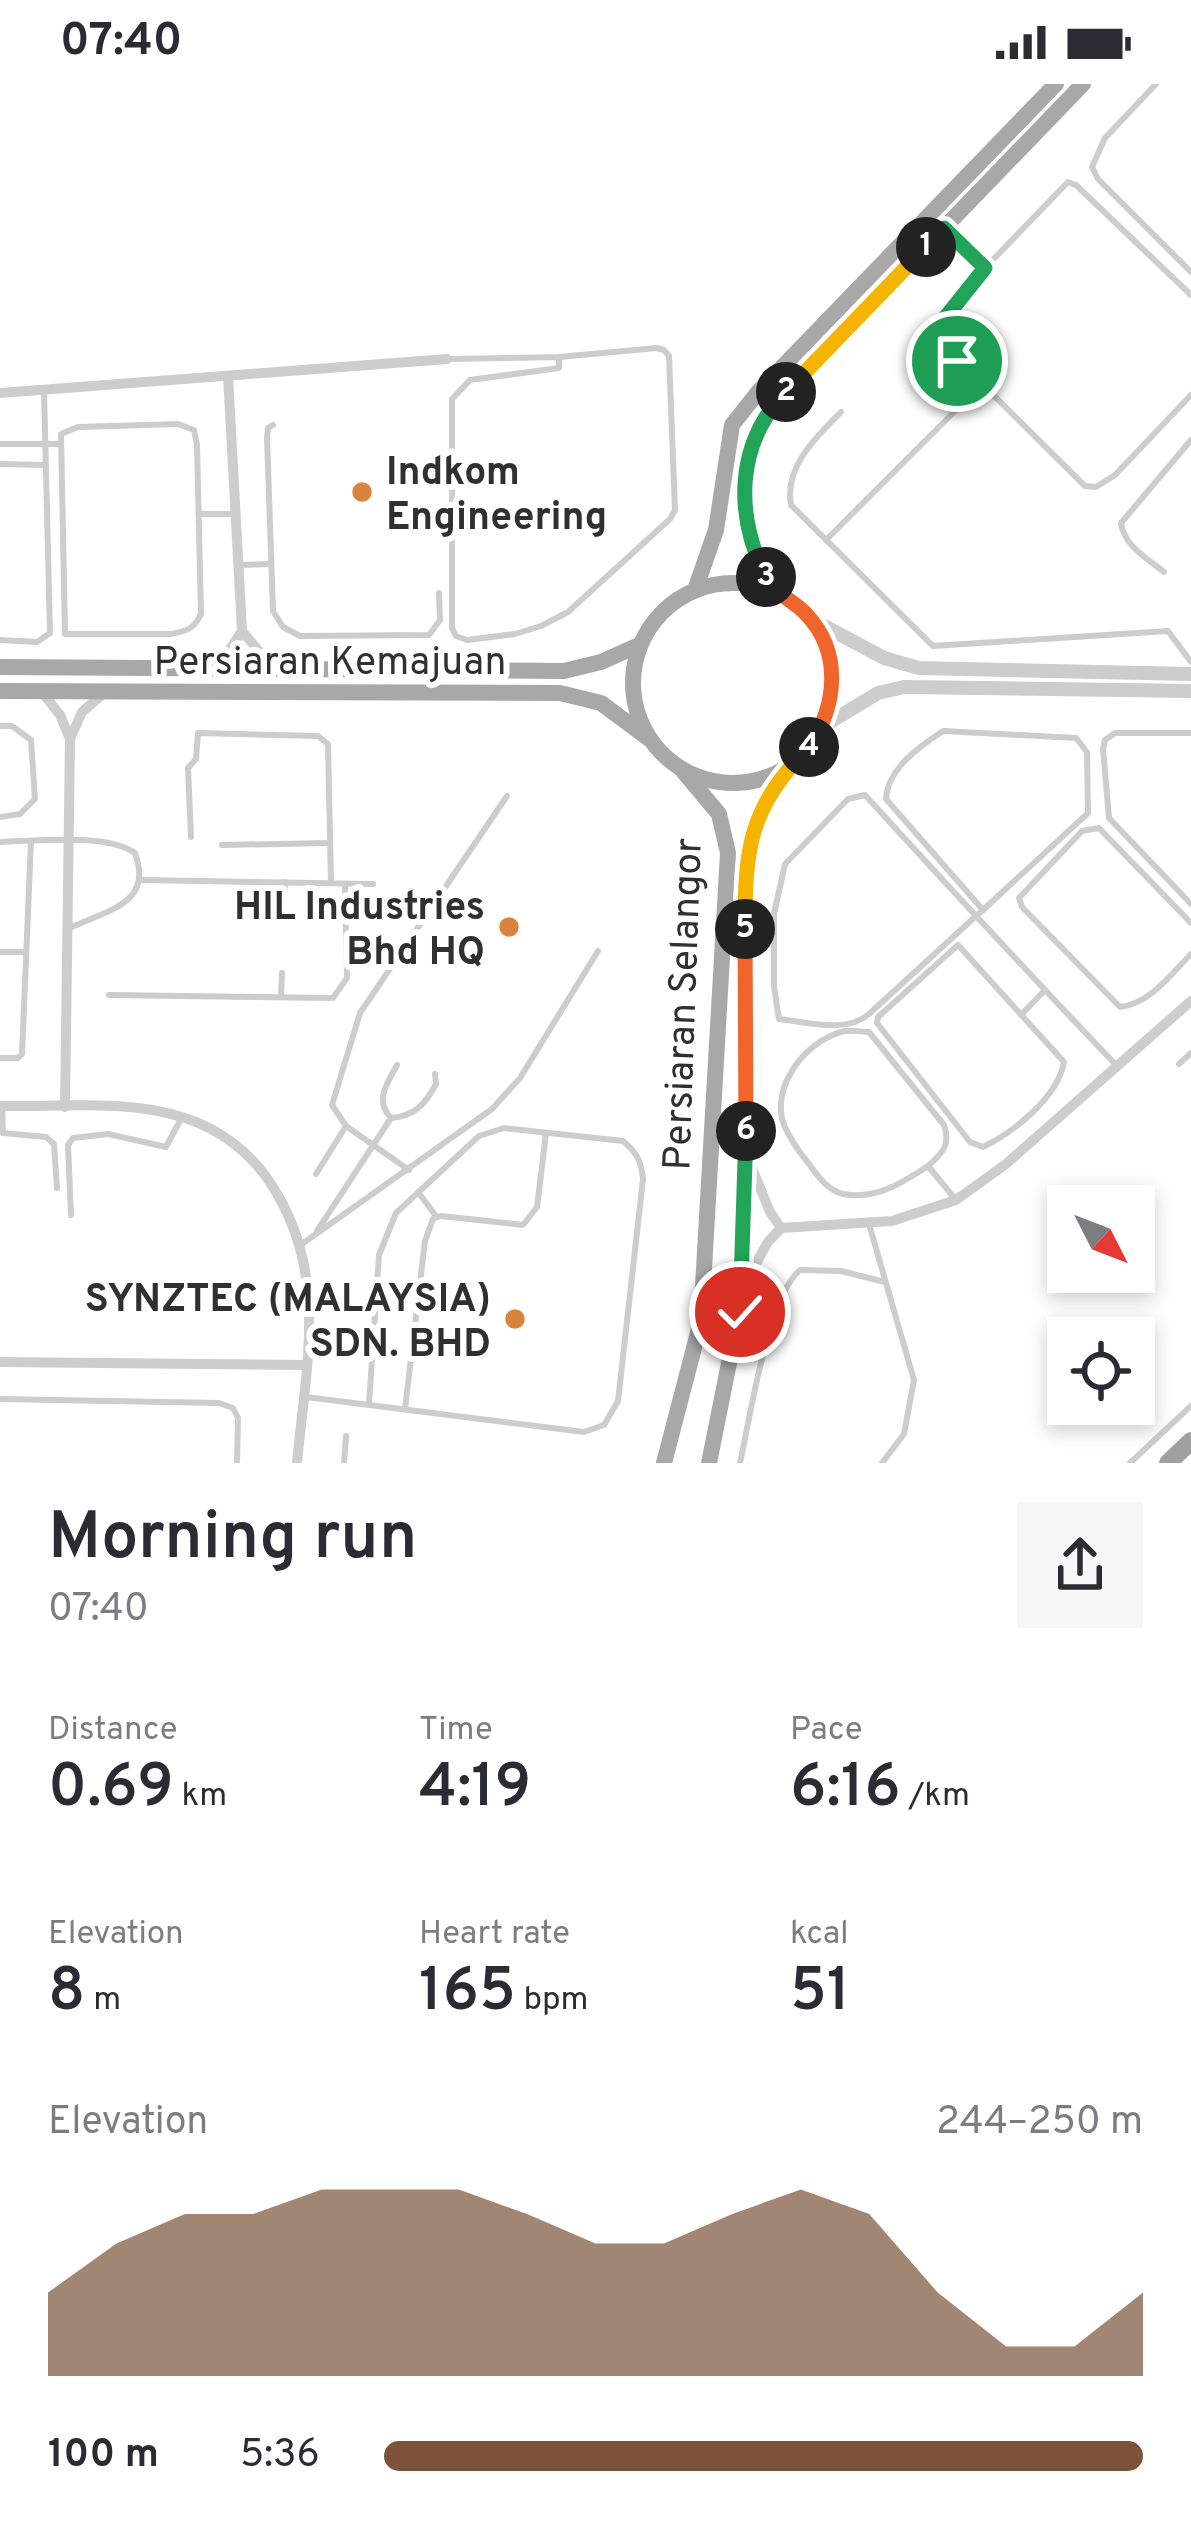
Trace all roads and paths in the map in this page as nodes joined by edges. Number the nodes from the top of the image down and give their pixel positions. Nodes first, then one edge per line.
1 (1055, 84) edge
2 (1083, 84) edge
3 (1156, 84) edge
4 (944, 228) junction
5 (985, 268) junction
6 (1191, 272) edge
7 (1191, 295) edge
8 (559, 357) junction
9 (446, 359) joint
10 (228, 376) junction
11 (44, 390) junction
12 (0, 393) edge
13 (1191, 395) edge
14 (961, 405) dead end
15 (841, 412) dead end
16 (273, 425) dead end
17 (1191, 440) edge
18 (0, 443) edge
19 (44, 444) junction
20 (58, 444) junction
21 (0, 464) edge
22 (45, 465) junction
23 (199, 514) junction
24 (236, 514) junction
25 (826, 540) junction
26 (271, 564) junction
27 (238, 565) junction
28 (1164, 572) dead end
29 (695, 590) junction
30 (772, 590) junction
31 (439, 593) dead end
32 (811, 619) junction
33 (242, 631) junction
34 (0, 640) edge
35 (639, 645) junction
36 (1191, 662) edge
37 (219, 666) junction
38 (0, 667) edge
39 (272, 668) junction
40 (1191, 674) edge
41 (0, 691) edge
42 (41, 691) junction
43 (1191, 691) edge
44 (106, 692) junction
45 (0, 726) edge
46 (822, 727) junction
47 (1191, 733) edge
48 (648, 738) junction
49 (70, 739) junction
50 (787, 767) junction
51 (683, 771) junction
52 (506, 796) dead end
53 (0, 817) edge
54 (190, 837) dead end
55 (31, 841) junction
56 (68, 841) junction
57 (0, 842) edge
58 (330, 843) junction
59 (222, 844) dead end
60 (141, 880) junction
61 (285, 882) junction
62 (331, 883) junction
63 (345, 884) junction
64 (373, 884) dead end
65 (1191, 904) edge
66 (284, 907) dead end
67 (980, 913) junction
68 (1191, 923) edge
69 (67, 929) junction
70 (598, 951) dead end
71 (0, 952) edge
72 (25, 952) junction
73 (1191, 954) edge
74 (282, 973) dead end
75 (1045, 990) junction
76 (109, 995) dead end
77 (281, 997) junction
78 (1191, 1001) edge
79 (1021, 1015) junction
80 (1191, 1054) edge
81 (0, 1058) edge
82 (1179, 1064) dead end
83 (397, 1065) dead end
84 (1117, 1066) junction
85 (435, 1074) dead end
86 (1, 1106) edge
87 (65, 1107) junction
88 (182, 1117) junction
89 (391, 1118) junction
90 (346, 1126) junction
91 (546, 1132) junction
92 (2, 1133) edge
93 (371, 1146) junction
94 (746, 1153) junction
95 (928, 1166) junction
96 (409, 1170) junction
97 (316, 1174) dead end
98 (57, 1188) dead end
99 (418, 1192) junction
100 (956, 1200) junction
101 (71, 1215) dead end
102 (436, 1216) junction
103 (869, 1223) junction
104 (782, 1228) junction
105 (315, 1234) junction
106 (302, 1244) junction
107 (885, 1282) junction
108 (743, 1288) junction
109 (0, 1362) edge
110 (308, 1365) junction
111 (304, 1397) junction
112 (0, 1400) edge
113 (369, 1404) junction
114 (1191, 1406) edge
115 (405, 1409) junction
116 (346, 1436) dead end
117 (1191, 1441) edge
118 (237, 1463) edge
119 (297, 1463) edge
120 (344, 1463) edge
121 (664, 1463) edge
122 (710, 1463) edge
123 (740, 1463) edge
124 (882, 1463) edge
125 (1130, 1463) edge
126 (1168, 1463) edge

1 - 29 main road
2 - 4 main road
3 - 6 lane
4 - 5 lane
4 - 30 main road
5 - 7 lane
5 - 13 lane
8 - 8 lane
8 - 9 lane
9 - 10 street
10 - 11 street
10 - 24 street
11 - 12 street
11 - 19 lane
14 - 25 lane
15 - 25 lane
16 - 26 lane
17 - 28 lane
18 - 19 lane
19 - 20 lane
19 - 22 lane
20 - 23 lane
20 - 23 lane
21 - 22 lane
22 - 34 lane
23 - 24 lane
24 - 27 street
25 - 36 lane
26 - 27 lane
26 - 31 lane
27 - 33 street
29 - 30 main road
29 - 35 main road
30 - 32 main road
32 - 40 street
32 - 46 main road
33 - 37 street
33 - 39 street
35 - 39 main road, Persiaran Kemajuan
35 - 48 main road
37 - 38 main road, Persiaran Kemajuan
37 - 39 main road, Persiaran Kemajuan
41 - 42 main road, Persiaran Kemajuan
42 - 44 main road, Persiaran Kemajuan
42 - 49 street
43 - 46 street
44 - 48 main road, Persiaran Kemajuan
44 - 49 street
45 - 53 lane
46 - 50 main road
47 - 65 lane
48 - 51 main road
49 - 56 street
50 - 51 main road
50 - 94 main road, Persiaran Selangor
51 - 121 main road, Persiaran Selangor
52 - 90 lane
54 - 58 lane
55 - 56 lane
55 - 57 lane
55 - 72 lane
56 - 60 lane
56 - 69 street
58 - 59 lane
58 - 62 lane
60 - 61 lane
60 - 69 lane
61 - 62 lane
61 - 66 lane
62 - 63 lane
63 - 64 lane
63 - 77 lane
67 - 67 lane
67 - 67 lane
67 - 75 lane
68 - 73 lane
69 - 87 street
70 - 96 lane
71 - 72 lane
72 - 81 lane
74 - 77 lane
75 - 79 lane
75 - 84 lane
76 - 77 lane
78 - 84 street
79 - 79 lane
80 - 82 lane
83 - 89 lane
84 - 100 street
85 - 89 lane
86 - 87 street
86 - 92 lane
87 - 88 street
88 - 101 lane
88 - 106 street
89 - 93 lane
90 - 93 lane
90 - 97 lane
91 - 99 lane
91 - 102 lane
91 - 115 lane
92 - 98 lane
93 - 96 lane
93 - 105 lane
94 - 104 street
94 - 108 main road, Persiaran Selangor
95 - 95 lane
95 - 100 lane
96 - 105 lane
99 - 102 lane
99 - 113 lane
100 - 103 street
102 - 115 lane
103 - 104 street
103 - 107 lane
104 - 108 street
105 - 106 lane
106 - 110 street
107 - 123 lane
107 - 124 lane
108 - 122 main road, Persiaran Selangor
109 - 110 street
110 - 111 street
111 - 113 lane
111 - 119 street
112 - 118 lane
113 - 115 lane
114 - 125 lane
116 - 120 lane
117 - 126 highway

